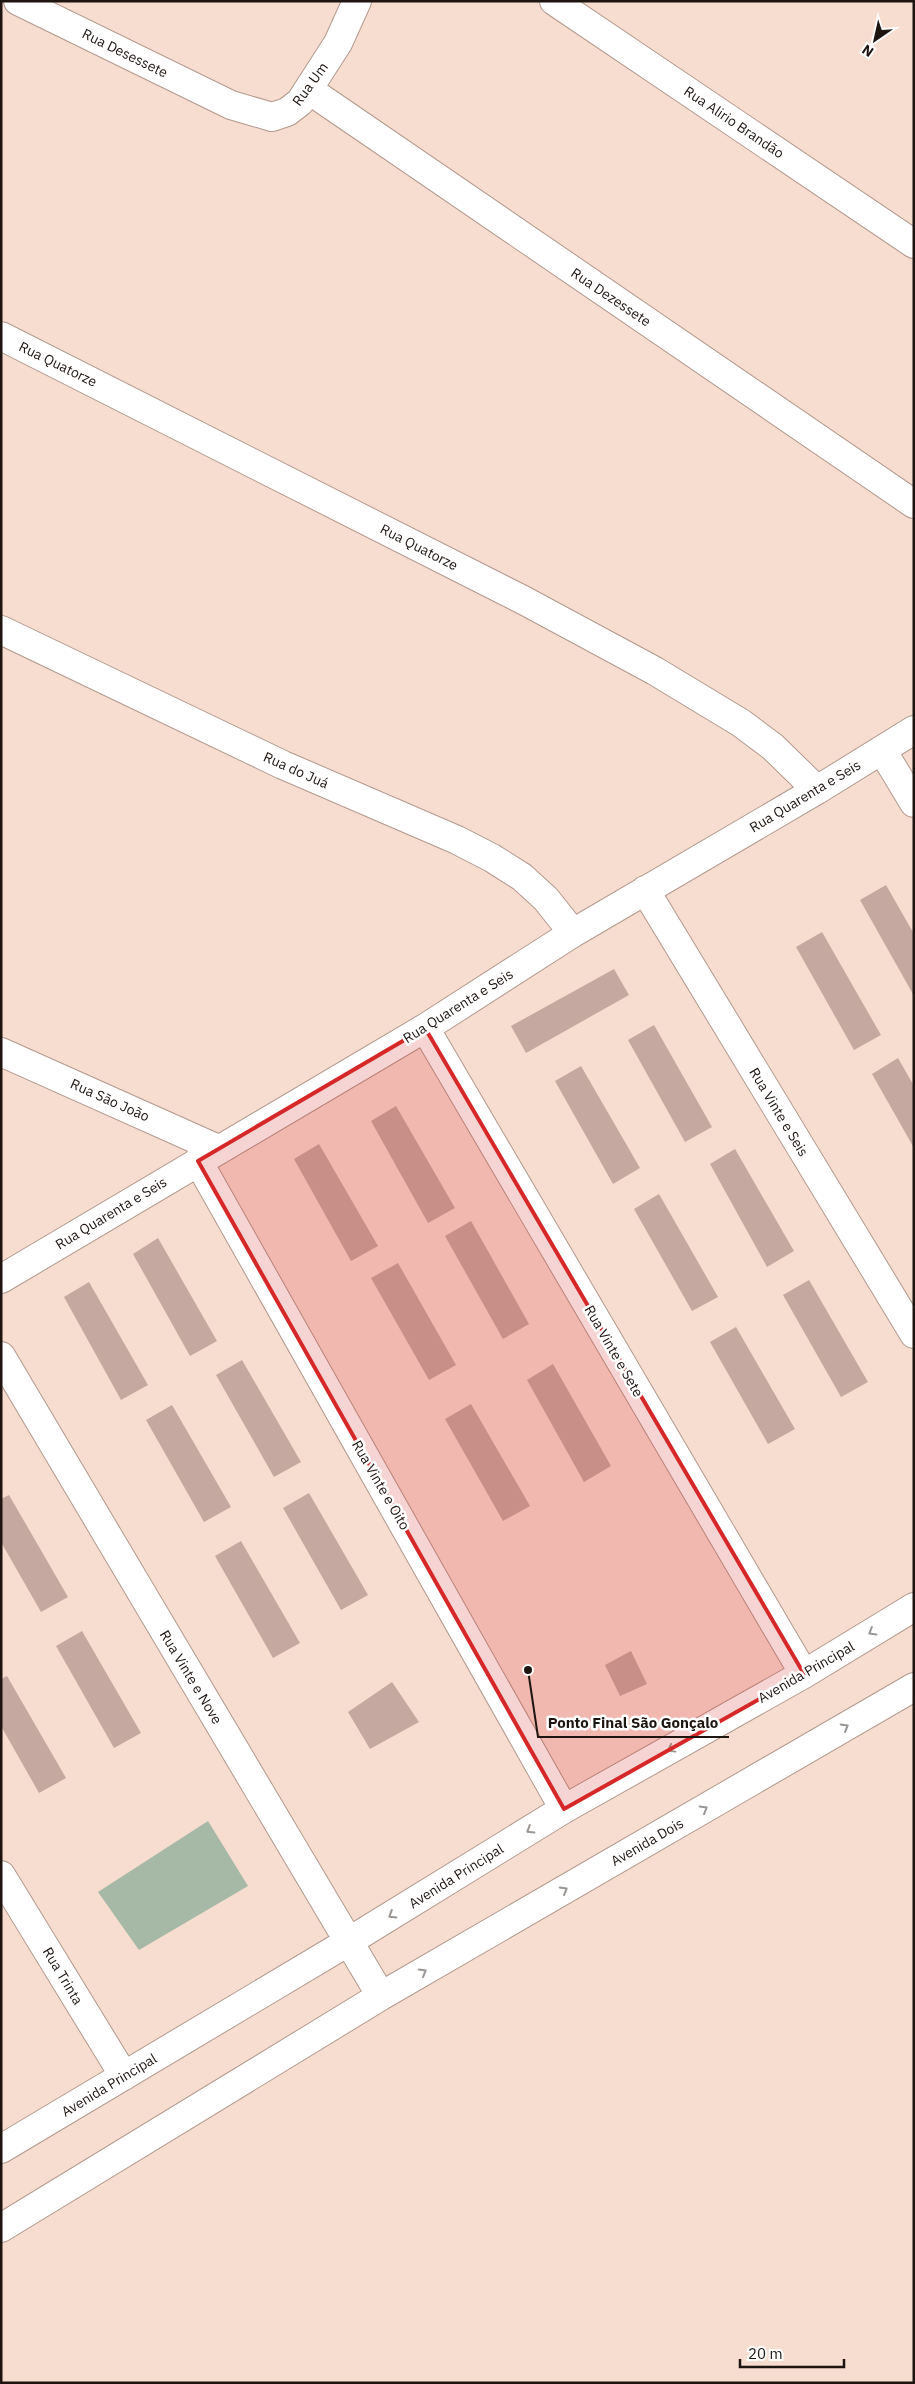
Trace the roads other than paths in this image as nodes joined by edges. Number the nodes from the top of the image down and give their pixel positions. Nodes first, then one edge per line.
1 (18, 1) edge
2 (357, 1) edge
3 (554, 1) edge
4 (309, 90) junction
5 (231, 104) joint
6 (914, 244) edge
7 (1, 336) edge
8 (914, 504) edge
9 (1, 630) edge
10 (914, 730) edge
11 (882, 750) junction
12 (817, 790) junction
13 (914, 803) edge
14 (645, 890) junction
15 (574, 933) junction
16 (425, 1028) junction
17 (1, 1052) edge
18 (208, 1155) junction
19 (1, 1279) edge
20 (914, 1334) edge
21 (1, 1356) edge
22 (914, 1607) edge
23 (804, 1674) junction
24 (914, 1687) edge
25 (564, 1809) junction
26 (1, 1875) edge
27 (348, 1942) junction
28 (381, 1996) junction
29 (124, 2076) junction
30 (1, 2149) edge
31 (1, 2228) edge

1 - 5 street, Rua Desessete
2 - 4 street, Rua Um
3 - 6 street, Rua Alirio Brandão
4 - 5 street, Rua Um
4 - 8 street, Rua Dezessete
7 - 12 street, Rua Quatorze
9 - 15 street, Rua do Juá
10 - 11 street, Rua Quarenta e Seis
11 - 12 street, Rua Quarenta e Seis
11 - 13 street
12 - 14 street, Rua Quarenta e Seis
14 - 15 street, Rua Quarenta e Seis
14 - 20 street, Rua Vinte e Seis
15 - 16 street, Rua Quarenta e Seis
16 - 18 street, Rua Quarenta e Seis
16 - 23 street, Rua Vinte e Sete
17 - 18 street, Rua São João
18 - 19 street, Rua Quarenta e Seis
18 - 25 street, Rua Vinte e Oito
21 - 27 street, Rua Vinte e Nove
22 -> 23 street, Avenida Principal
23 -> 25 street, Avenida Principal
28 -> 24 street, Avenida Dois
25 -> 27 street, Avenida Principal
26 - 29 street, Rua Trinta
27 - 28 street, Rua Vinte e Nove
27 - 29 street, Avenida Principal
28 - 31 street, Avenida Dois
29 - 30 street, Avenida Principal

